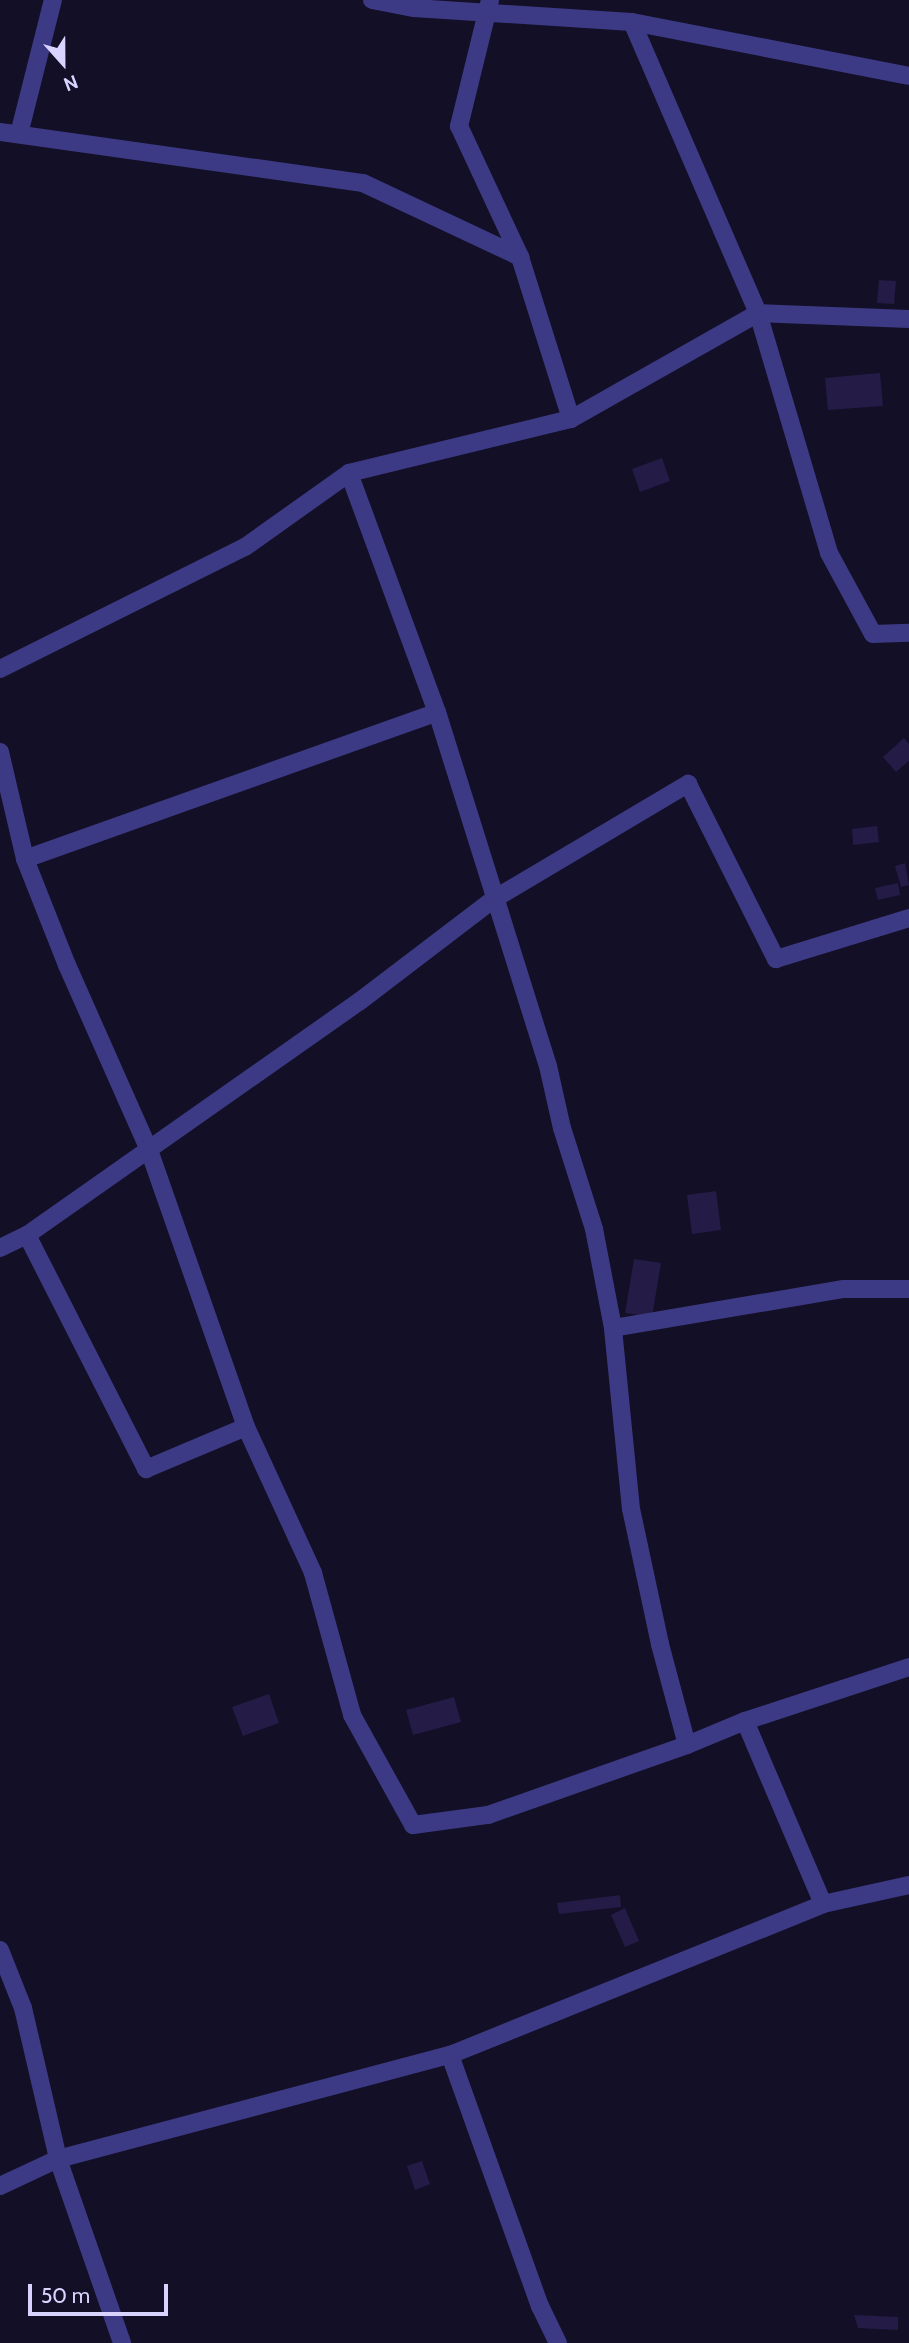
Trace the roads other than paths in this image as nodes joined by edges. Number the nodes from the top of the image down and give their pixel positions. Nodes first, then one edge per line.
1 (53, 0) edge
2 (372, 0) edge
3 (489, 7) edge
4 (632, 22) junction
5 (909, 76) edge
6 (0, 132) edge
7 (19, 134) junction
8 (520, 257) junction
9 (758, 313) junction
10 (909, 319) edge
11 (571, 419) junction
12 (349, 473) junction
13 (909, 633) edge
14 (0, 668) edge
15 (437, 712) junction
16 (0, 752) edge
17 (26, 859) junction
18 (494, 899) junction
19 (909, 918) edge
20 (149, 1150) junction
21 (27, 1235) junction
22 (0, 1248) edge
23 (909, 1289) edge
24 (613, 1328) junction
25 (246, 1427) junction
26 (909, 1667) edge
27 (745, 1721) junction
28 (687, 1745) junction
29 (909, 1885) edge
30 (823, 1904) junction
31 (0, 1950) edge
32 (450, 2054) junction
33 (58, 2159) junction
34 (0, 2186) edge
35 (121, 2343) edge
36 (558, 2343) edge

1 - 7 street
2 - 3 street
3 - 4 street
3 - 8 street
4 - 5 street
4 - 9 street
6 - 7 street
7 - 8 street
8 - 11 street
9 - 10 street
9 - 11 street
9 - 13 street
11 - 12 street
12 - 14 street
12 - 15 street
15 - 17 street
15 - 18 street
16 - 17 street
17 - 20 street
18 - 19 street
18 - 20 street
18 - 24 street
20 - 21 street
20 - 25 street
21 - 22 street
21 - 25 street
23 - 24 street
24 - 28 street
25 - 28 street
26 - 27 street
27 - 28 street
27 - 30 street
29 - 30 street
30 - 32 street
31 - 33 street
32 - 33 street
32 - 36 street
33 - 34 street
33 - 35 street

